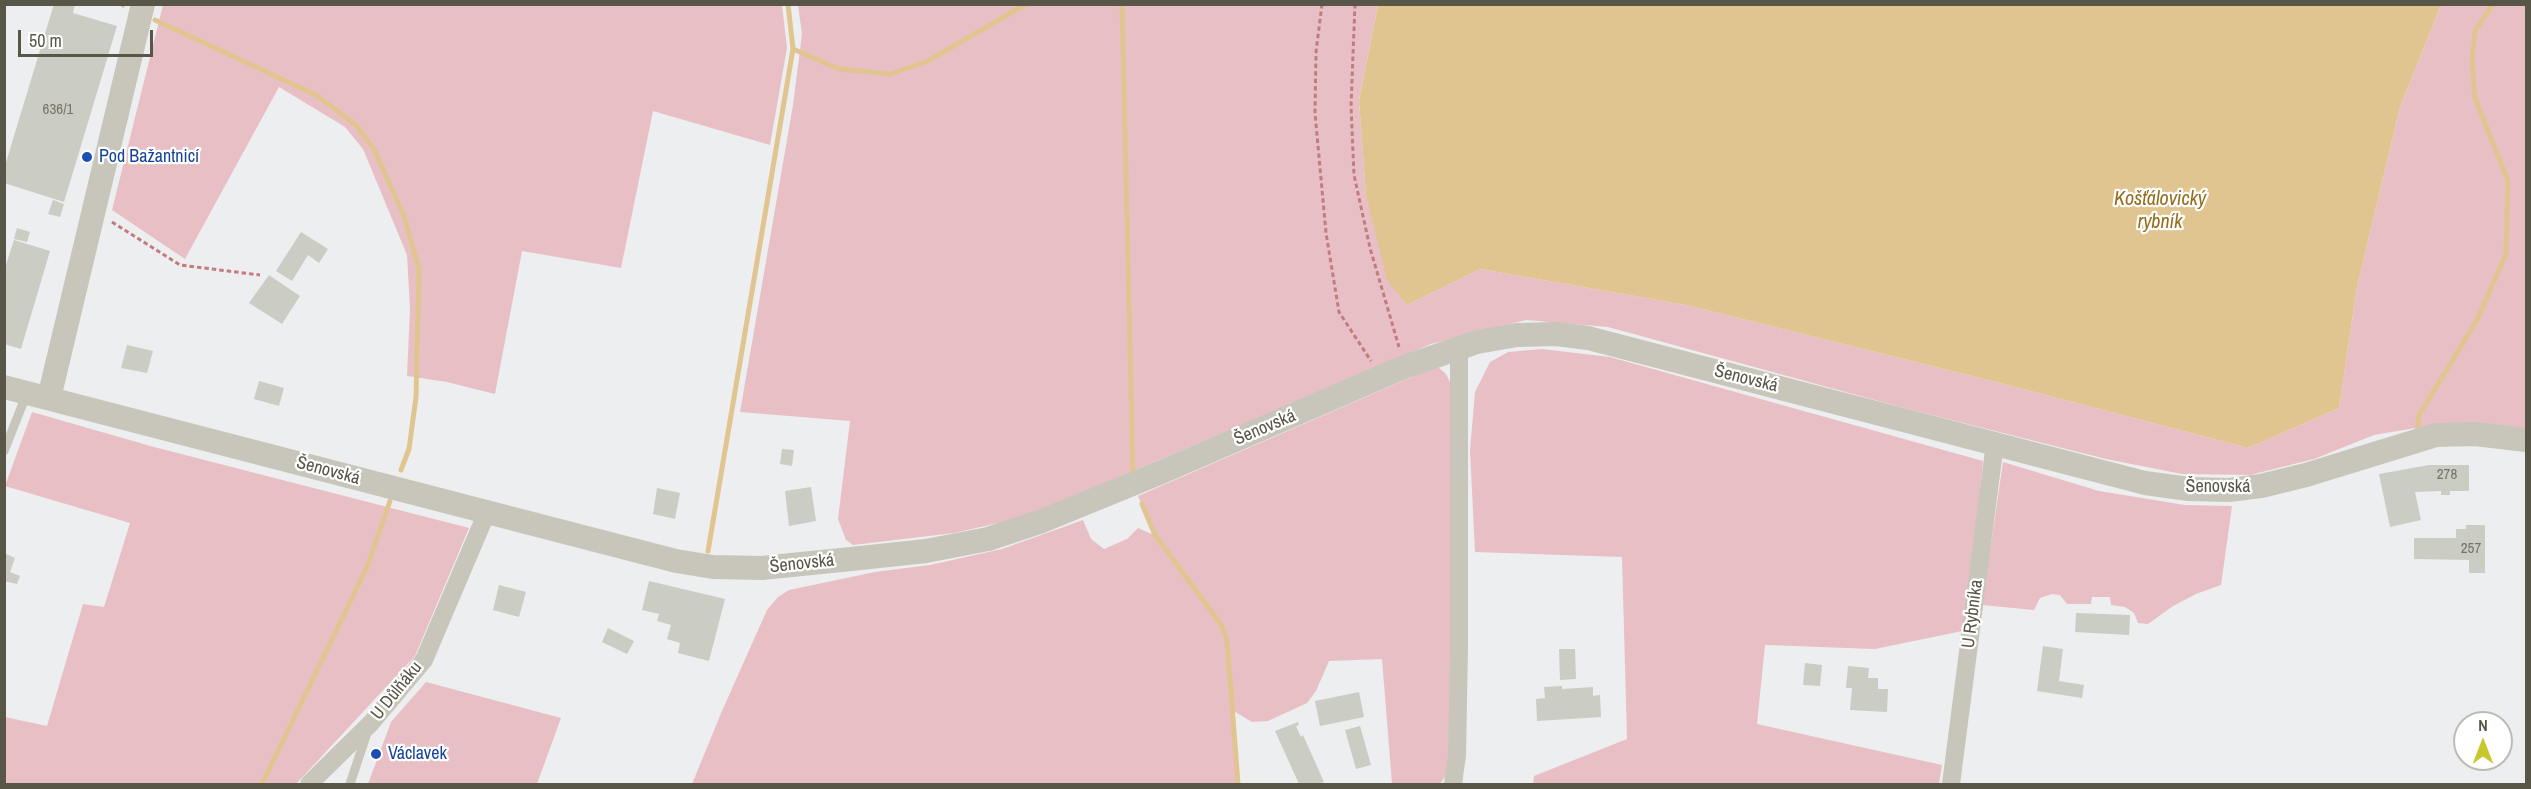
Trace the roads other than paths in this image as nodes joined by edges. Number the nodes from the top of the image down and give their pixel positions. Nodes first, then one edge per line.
1 (143, 4) edge
2 (1459, 348) junction
3 (27, 393) edge
4 (2526, 440) edge
5 (1995, 442) junction
6 (4, 451) edge
7 (488, 512) junction
8 (371, 723) junction
9 (309, 784) edge
10 (350, 784) edge
11 (1453, 784) edge
12 (1951, 784) edge

1 - 3 street
2 - 5 street, Šenovská
2 - 7 street, Šenovská
2 - 11 street
3 - 6 lane
3 - 7 street, Šenovská
4 - 5 street, Šenovská
5 - 12 street, U Rybníka
7 - 8 street, U Důlňáku
8 - 9 street, U Důlňáku
8 - 10 lane

